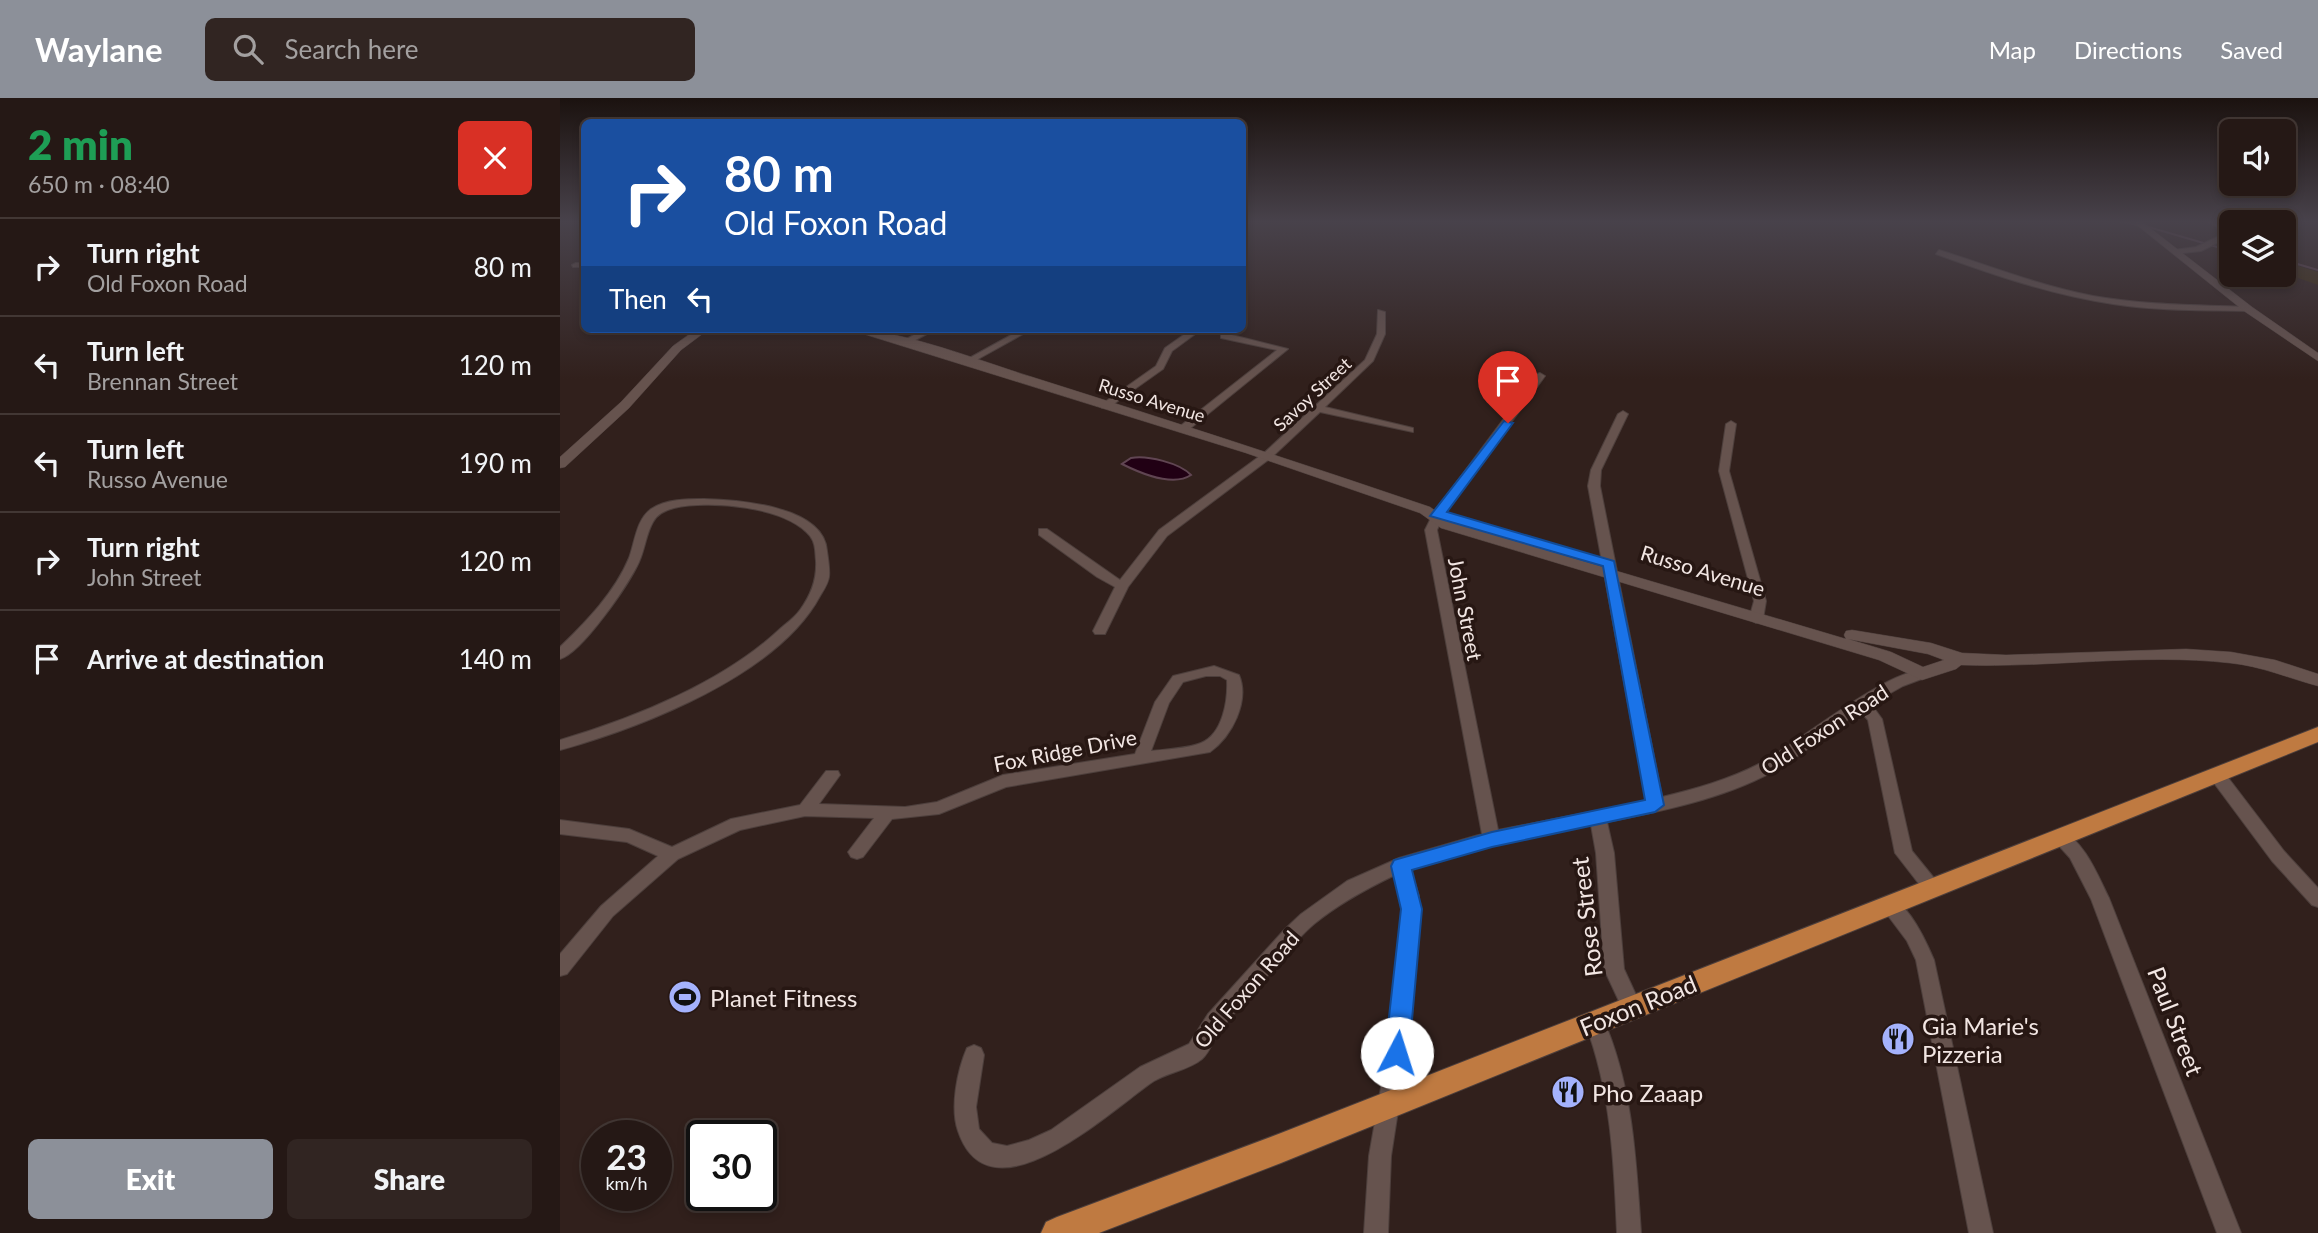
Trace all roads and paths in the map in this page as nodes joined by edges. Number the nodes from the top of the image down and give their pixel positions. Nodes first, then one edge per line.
1 (1999, 274) edge
2 (2204, 274) edge
3 (2248, 309) junction
4 (1381, 312) dead end
5 (698, 333) edge
6 (869, 333) edge
7 (924, 333) edge
8 (1020, 333) edge
9 (1193, 333) edge
10 (1224, 336) dead end
11 (905, 342) junction
12 (2318, 358) edge
13 (968, 361) junction
14 (1540, 376) dead end
15 (1105, 406) junction
16 (1320, 409) junction
17 (1623, 414) dead end
18 (1731, 424) dead end
19 (1183, 429) junction
20 (1409, 430) dead end
21 (1268, 456) junction
22 (560, 464) edge
23 (1437, 516) junction
24 (1043, 532) dead end
25 (1611, 569) junction
26 (1122, 586) junction
27 (1758, 614) junction
28 (1100, 631) dead end
29 (560, 655) edge
30 (1958, 658) junction
31 (1922, 674) junction
32 (2318, 681) edge
33 (1862, 703) junction
34 (2318, 734) edge
35 (560, 745) edge
36 (1140, 758) junction
37 (832, 775) dead end
38 (2217, 775) junction
39 (1655, 805) junction
40 (805, 810) junction
41 (886, 815) junction
42 (1598, 818) junction
43 (560, 827) edge
44 (2059, 837) junction
45 (1492, 839) junction
46 (857, 852) dead end
47 (672, 854) junction
48 (1401, 866) junction
49 (1932, 888) junction
50 (2318, 900) edge
51 (1889, 905) junction
52 (560, 968) edge
53 (1632, 1008) junction
54 (1595, 1023) junction
55 (974, 1055) dead end
56 (1388, 1105) junction
57 (1066, 1231) edge
58 (1376, 1233) edge
59 (1629, 1233) edge
60 (1981, 1233) edge
61 (2229, 1233) edge

1 - 3 street
2 - 3 street
3 - 12 street
4 - 16 street, Savoy Street
5 - 22 street
6 - 11 street, Russo Avenue
7 - 11 street
8 - 13 street
9 - 15 street
10 - 19 street
11 - 13 street, Russo Avenue
13 - 15 street, Russo Avenue
14 - 23 street
15 - 19 street, Russo Avenue
16 - 20 street
16 - 21 street, Savoy Street
17 - 25 street
18 - 27 street
19 - 21 street, Russo Avenue
21 - 23 street, Russo Avenue
21 - 26 street, Savoy Street
23 - 25 street, Russo Avenue
23 - 45 street, John Street
24 - 26 street
25 - 27 street, Russo Avenue
25 - 39 street
26 - 28 street, Savoy Street
27 - 30 street, Russo Avenue
27 - 31 street, Russo Avenue
29 - 35 street
30 - 31 street, Old Foxon Road
30 - 32 street, Old Foxon Road
31 - 33 street, Old Foxon Road
33 - 39 street, Old Foxon Road
33 - 49 street
34 - 38 main road, Foxon Road
36 - 36 street, Fox Ridge Drive
36 - 41 street, Fox Ridge Drive
37 - 40 street
38 - 44 main road, Foxon Road
38 - 50 street
39 - 42 street, Old Foxon Road
40 - 41 street, Fox Ridge Drive
40 - 47 street, Fox Ridge Drive
41 - 46 street
42 - 45 street, Old Foxon Road
42 - 53 street, Rose Street
43 - 47 street
44 - 49 main road, Foxon Road
44 - 61 street, Paul Street
45 - 48 street, Old Foxon Road
47 - 52 street, Fox Ridge Drive
48 - 55 street, Old Foxon Road
48 - 56 street
49 - 51 main road, Foxon Road
51 - 53 main road, Foxon Road
51 - 60 street
53 - 54 main road, Foxon Road
54 - 56 main road, Foxon Road
54 - 59 street
56 - 57 main road, Foxon Road
56 - 58 street

